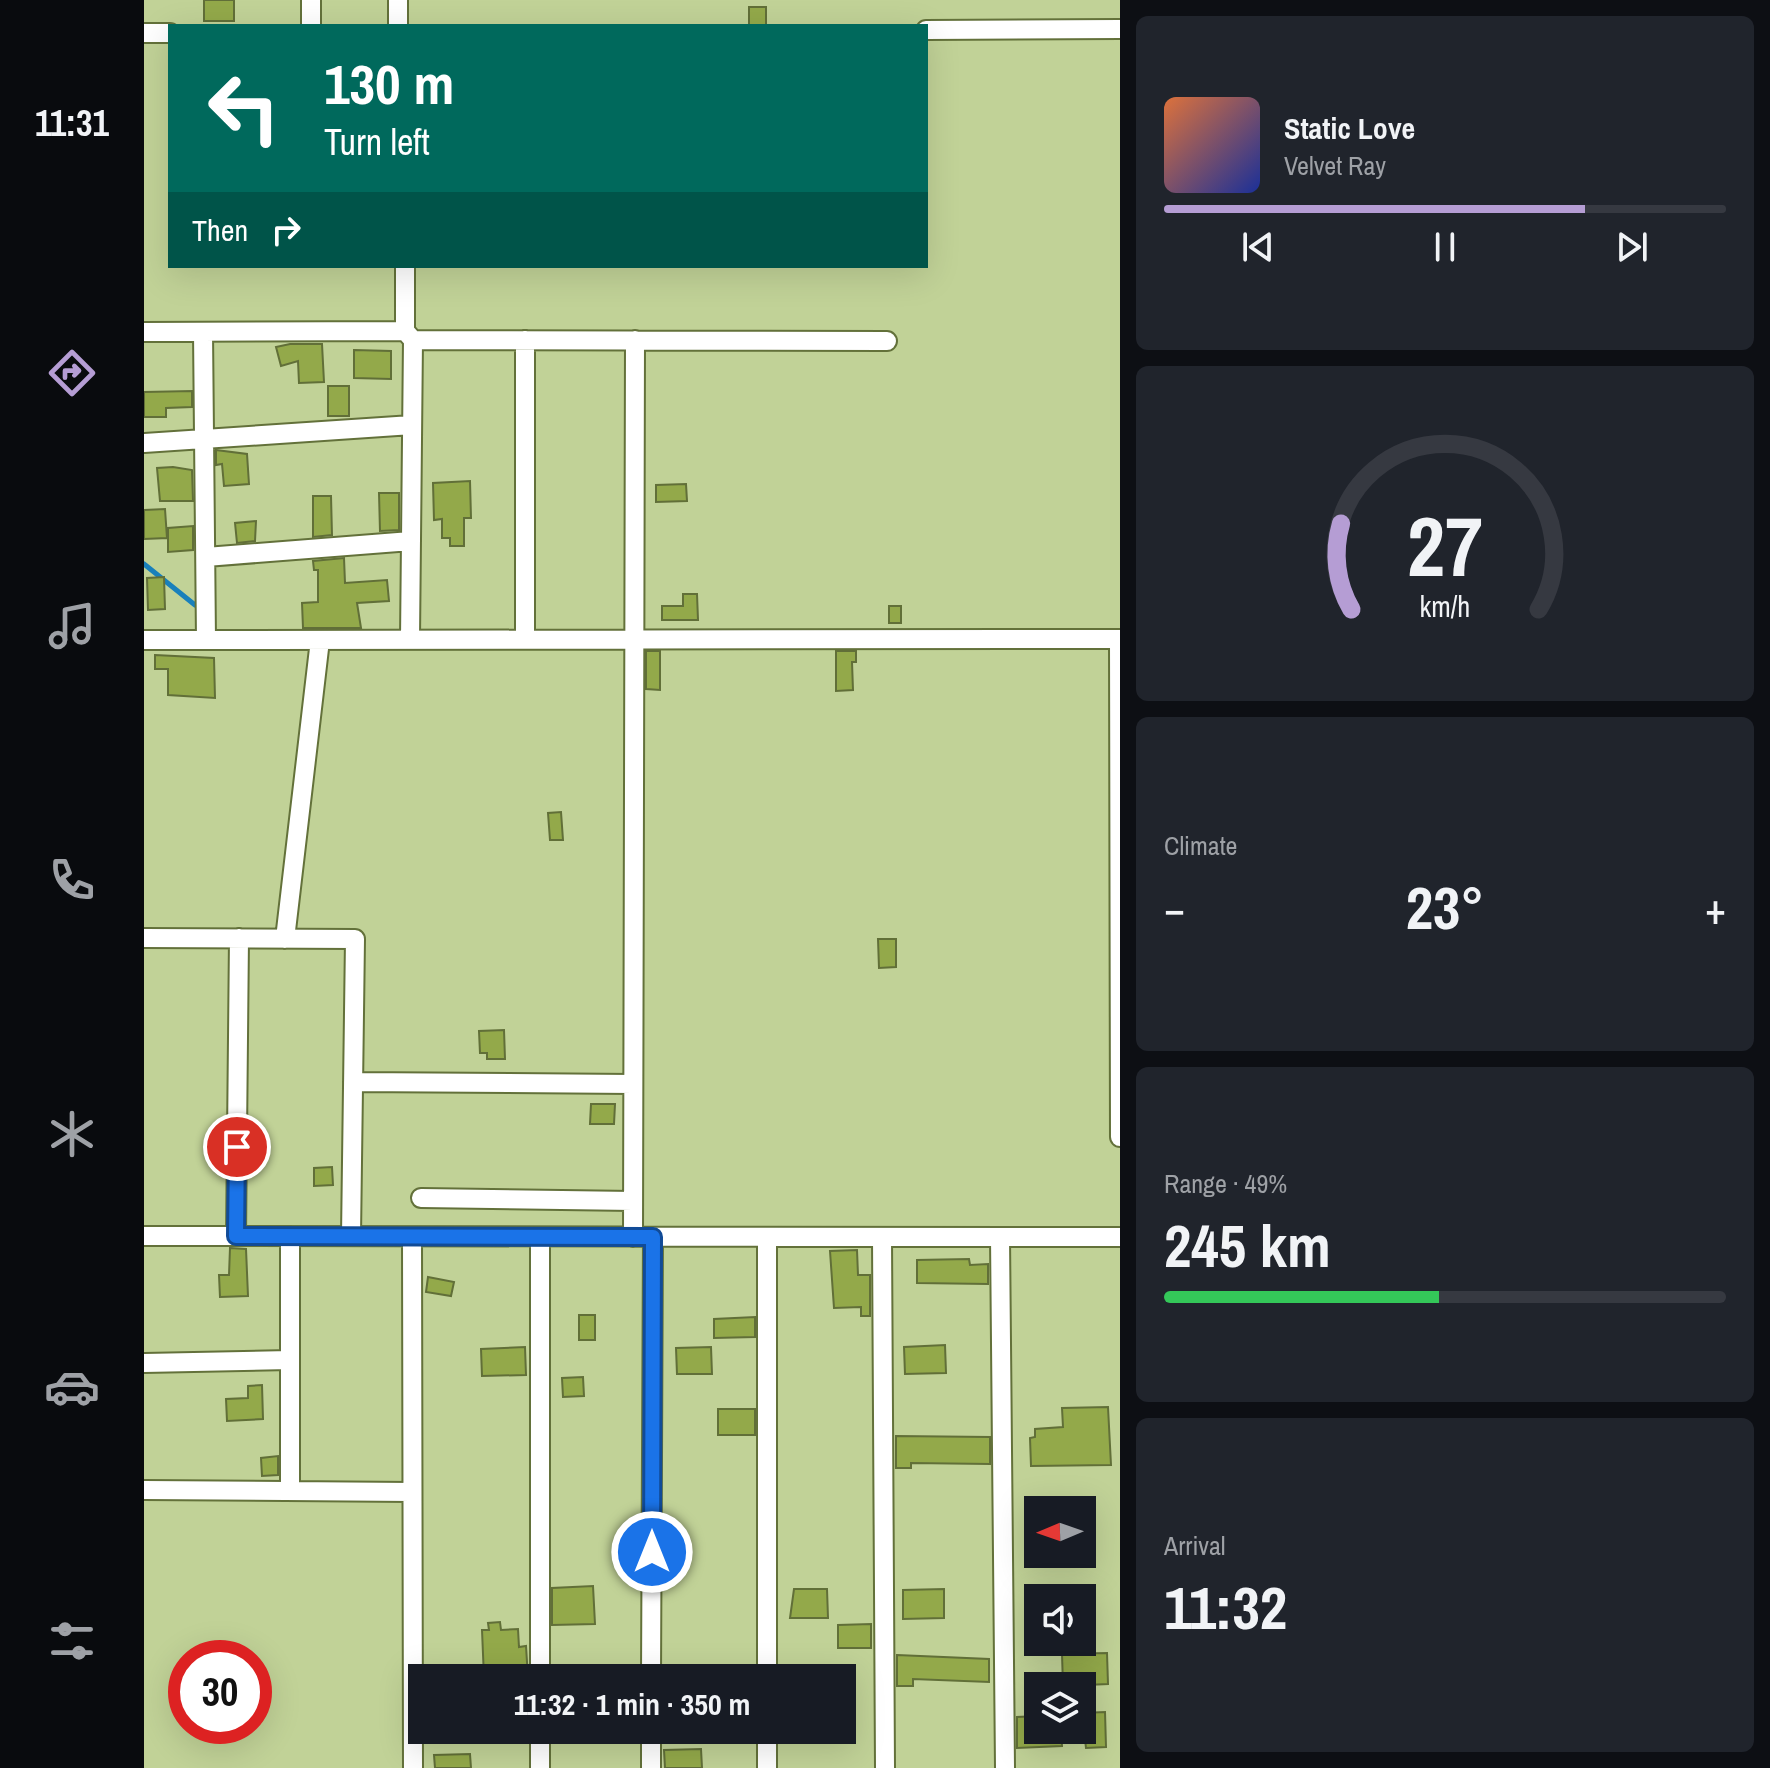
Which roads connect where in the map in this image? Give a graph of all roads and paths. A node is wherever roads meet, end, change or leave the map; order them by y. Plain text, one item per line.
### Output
1 (311, 0) edge
2 (398, 0) edge
3 (311, 24) edge
4 (398, 24) edge
5 (1120, 29) edge
6 (928, 30) edge
7 (144, 33) edge
8 (168, 33) edge
9 (405, 268) edge
10 (144, 332) edge
11 (203, 332) junction
12 (409, 335) junction
13 (525, 340) junction
14 (635, 340) junction
15 (887, 341) dead end
16 (412, 425) junction
17 (205, 439) junction
18 (144, 443) edge
19 (411, 541) junction
20 (206, 557) junction
21 (410, 639) junction
22 (525, 639) junction
23 (634, 639) junction
24 (1120, 639) edge
25 (144, 640) edge
26 (206, 640) junction
27 (320, 640) junction
28 (144, 938) edge
29 (239, 938) junction
30 (285, 939) junction
31 (353, 1082) junction
32 (633, 1084) junction
33 (1120, 1137) edge
34 (421, 1198) dead end
35 (633, 1201) junction
36 (144, 1236) edge
37 (236, 1236) junction
38 (290, 1236) junction
39 (351, 1236) junction
40 (412, 1237) junction
41 (540, 1237) junction
42 (633, 1237) junction
43 (653, 1237) junction
44 (767, 1237) junction
45 (882, 1237) junction
46 (1000, 1237) junction
47 (1120, 1237) edge
48 (290, 1360) junction
49 (144, 1363) edge
50 (144, 1490) edge
51 (290, 1491) junction
52 (412, 1492) junction
53 (540, 1664) edge
54 (651, 1664) edge
55 (767, 1664) edge
56 (540, 1744) edge
57 (651, 1744) edge
58 (767, 1744) edge
59 (413, 1768) edge
60 (540, 1768) edge
61 (651, 1768) edge
62 (767, 1768) edge
63 (885, 1768) edge
64 (1005, 1768) edge

1 - 3 street
2 - 4 street
5 - 6 street
7 - 8 street
9 - 12 street
10 - 11 street
11 - 12 street
11 - 17 street
12 - 13 street
12 - 16 street
13 - 14 street
13 - 22 street
14 - 15 street
14 - 23 street
16 - 17 street
16 - 19 street
17 - 18 street
17 - 20 street
19 - 20 street
19 - 21 street
20 - 26 street
21 - 22 street
21 - 27 street
22 - 23 street
23 - 24 street
23 - 32 street
24 - 33 street
25 - 26 street
26 - 27 street
27 - 30 street
28 - 29 street
29 - 30 street
29 - 37 street
30 - 31 street
31 - 32 street
31 - 39 street
32 - 35 street
34 - 35 street
35 - 42 street
36 - 37 street
37 - 38 street
38 - 39 street
38 - 48 street
39 - 40 street
40 - 41 street
40 - 52 street
41 - 42 street
41 - 53 street
42 - 43 street
43 - 44 street
43 - 54 street
44 - 45 street
44 - 55 street
45 - 46 street
45 - 63 street
46 - 47 street
46 - 64 street
48 - 49 street
48 - 51 street
50 - 51 street
51 - 52 street
52 - 59 street
56 - 60 street
57 - 61 street
58 - 62 street

